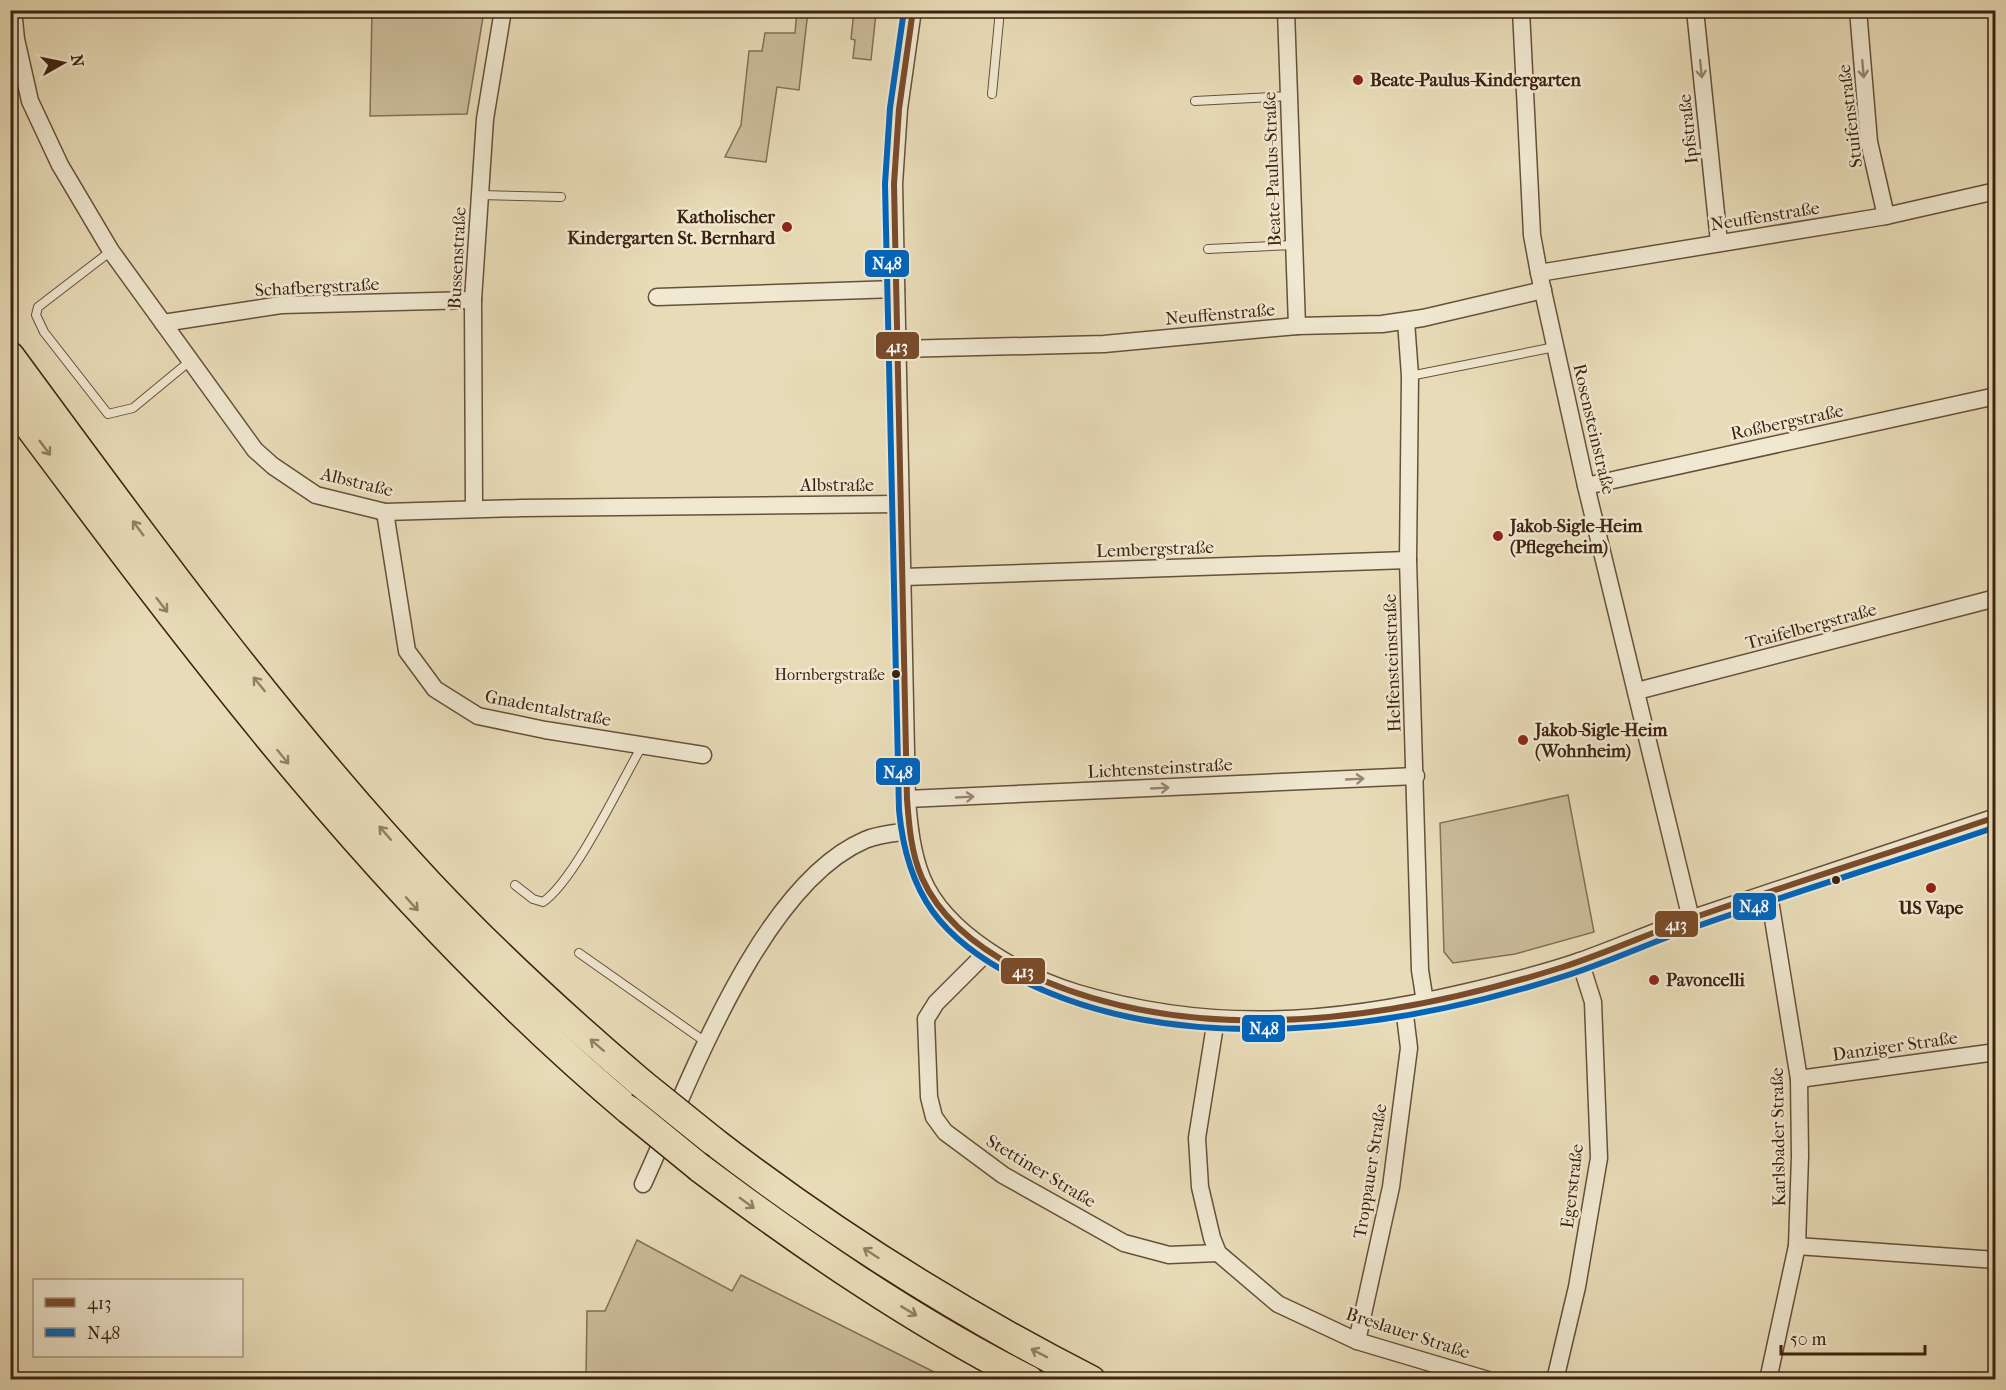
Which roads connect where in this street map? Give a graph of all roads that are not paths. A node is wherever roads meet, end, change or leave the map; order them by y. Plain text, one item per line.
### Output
1 (13, 10) edge
2 (503, 10) edge
3 (914, 10) edge
4 (1000, 10) edge
5 (1286, 10) edge
6 (1521, 10) edge
7 (1695, 10) edge
8 (1858, 10) edge
9 (992, 94) dead end
10 (1289, 96) junction
11 (1195, 101) dead end
12 (1995, 192) edge
13 (480, 195) junction
14 (561, 197) dead end
15 (1886, 216) junction
16 (1719, 242) junction
17 (1294, 245) junction
18 (1208, 249) dead end
19 (111, 251) junction
20 (1539, 273) junction
21 (896, 289) junction
22 (1543, 290) junction
23 (657, 297) dead end
24 (473, 300) junction
25 (1406, 321) junction
26 (163, 323) junction
27 (1297, 326) junction
28 (1555, 347) junction
29 (898, 349) junction
30 (10, 356) edge
31 (190, 361) junction
32 (1410, 376) junction
33 (1995, 396) edge
34 (10, 401) edge
35 (1586, 486) junction
36 (900, 504) junction
37 (474, 509) junction
38 (385, 512) junction
39 (1408, 560) junction
40 (904, 577) junction
41 (1995, 598) edge
42 (1637, 691) junction
43 (642, 746) junction
44 (703, 755) dead end
45 (1416, 776) junction
46 (907, 799) junction
47 (1995, 817) edge
48 (910, 831) junction
49 (515, 885) dead end
50 (1769, 894) junction
51 (1691, 919) junction
52 (988, 951) junction
53 (579, 953) dead end
54 (1580, 961) junction
55 (1425, 1002) junction
56 (1404, 1007) junction
57 (1216, 1019) junction
58 (707, 1044) junction
59 (1995, 1052) edge
60 (1799, 1079) junction
61 (643, 1184) dead end
62 (1797, 1246) junction
63 (1218, 1253) junction
64 (1995, 1260) edge
65 (1357, 1341) junction
66 (1029, 1380) edge
67 (1091, 1380) edge
68 (1488, 1380) edge
69 (1555, 1380) edge
70 (1768, 1380) edge

1 - 19 street, Albstraße
2 - 13 street, Bussenstraße
3 - 21 street
4 - 9 lane
5 - 10 street, Beate-Paulus-Straße
6 - 20 street, Rosensteinstraße
7 -> 16 street, Ipfstraße
8 -> 15 street, Stuifenstraße
10 - 11 lane
10 - 17 street, Beate-Paulus-Straße
12 - 15 street, Neuffenstraße
13 - 14 lane
13 - 24 street, Bussenstraße
15 - 16 street, Neuffenstraße
16 - 20 street, Neuffenstraße
17 - 18 lane
17 - 27 street, Beate-Paulus-Straße
19 - 26 street, Albstraße
19 - 31 lane
20 - 22 street, Rosensteinstraße
21 - 23 street
21 - 29 street
22 - 25 street, Neuffenstraße
22 - 28 street, Rosensteinstraße
24 - 26 street, Schafbergstraße
24 - 37 street, Bussenstraße
25 - 27 street, Neuffenstraße
25 - 32 street, Helfensteinstraße
26 - 31 street, Albstraße
27 - 29 street, Neuffenstraße
28 - 32 lane
28 - 35 street, Rosensteinstraße
29 - 36 street
67 -> 30 highway, bridge
31 - 38 street, Albstraße
32 - 39 street, Helfensteinstraße
33 - 35 street, Roßbergstraße
34 -> 66 highway, bridge
35 - 42 street, Rosensteinstraße
36 - 37 street, Albstraße
36 - 40 street
37 - 38 street, Albstraße
38 - 43 street, Gnadentalstraße
39 - 40 street, Lembergstraße
39 - 45 street, Helfensteinstraße
40 - 46 street
41 - 42 street, Traifelbergstraße
42 - 51 street, Rosensteinstraße
43 - 44 street, Gnadentalstraße
43 - 49 lane
46 -> 45 street, Lichtensteinstraße
45 - 55 street, Helfensteinstraße
46 - 48 street
47 - 50 street
48 - 52 street
48 - 58 street
50 - 51 street
50 - 60 street, Karlsbader Straße
51 - 54 street
52 - 57 street
52 - 63 street, Stettiner Straße
53 - 58 lane
54 - 55 street
54 - 69 street, Egerstraße
55 - 56 street
56 - 57 street
56 - 65 street, Troppauer Straße
57 - 63 street
58 - 61 street
59 - 60 street, Danziger Straße
60 - 62 street, Karlsbader Straße
62 - 64 street
62 - 70 street, Karlsbader Straße
63 - 65 street, Breslauer Straße
65 - 68 street, Breslauer Straße

